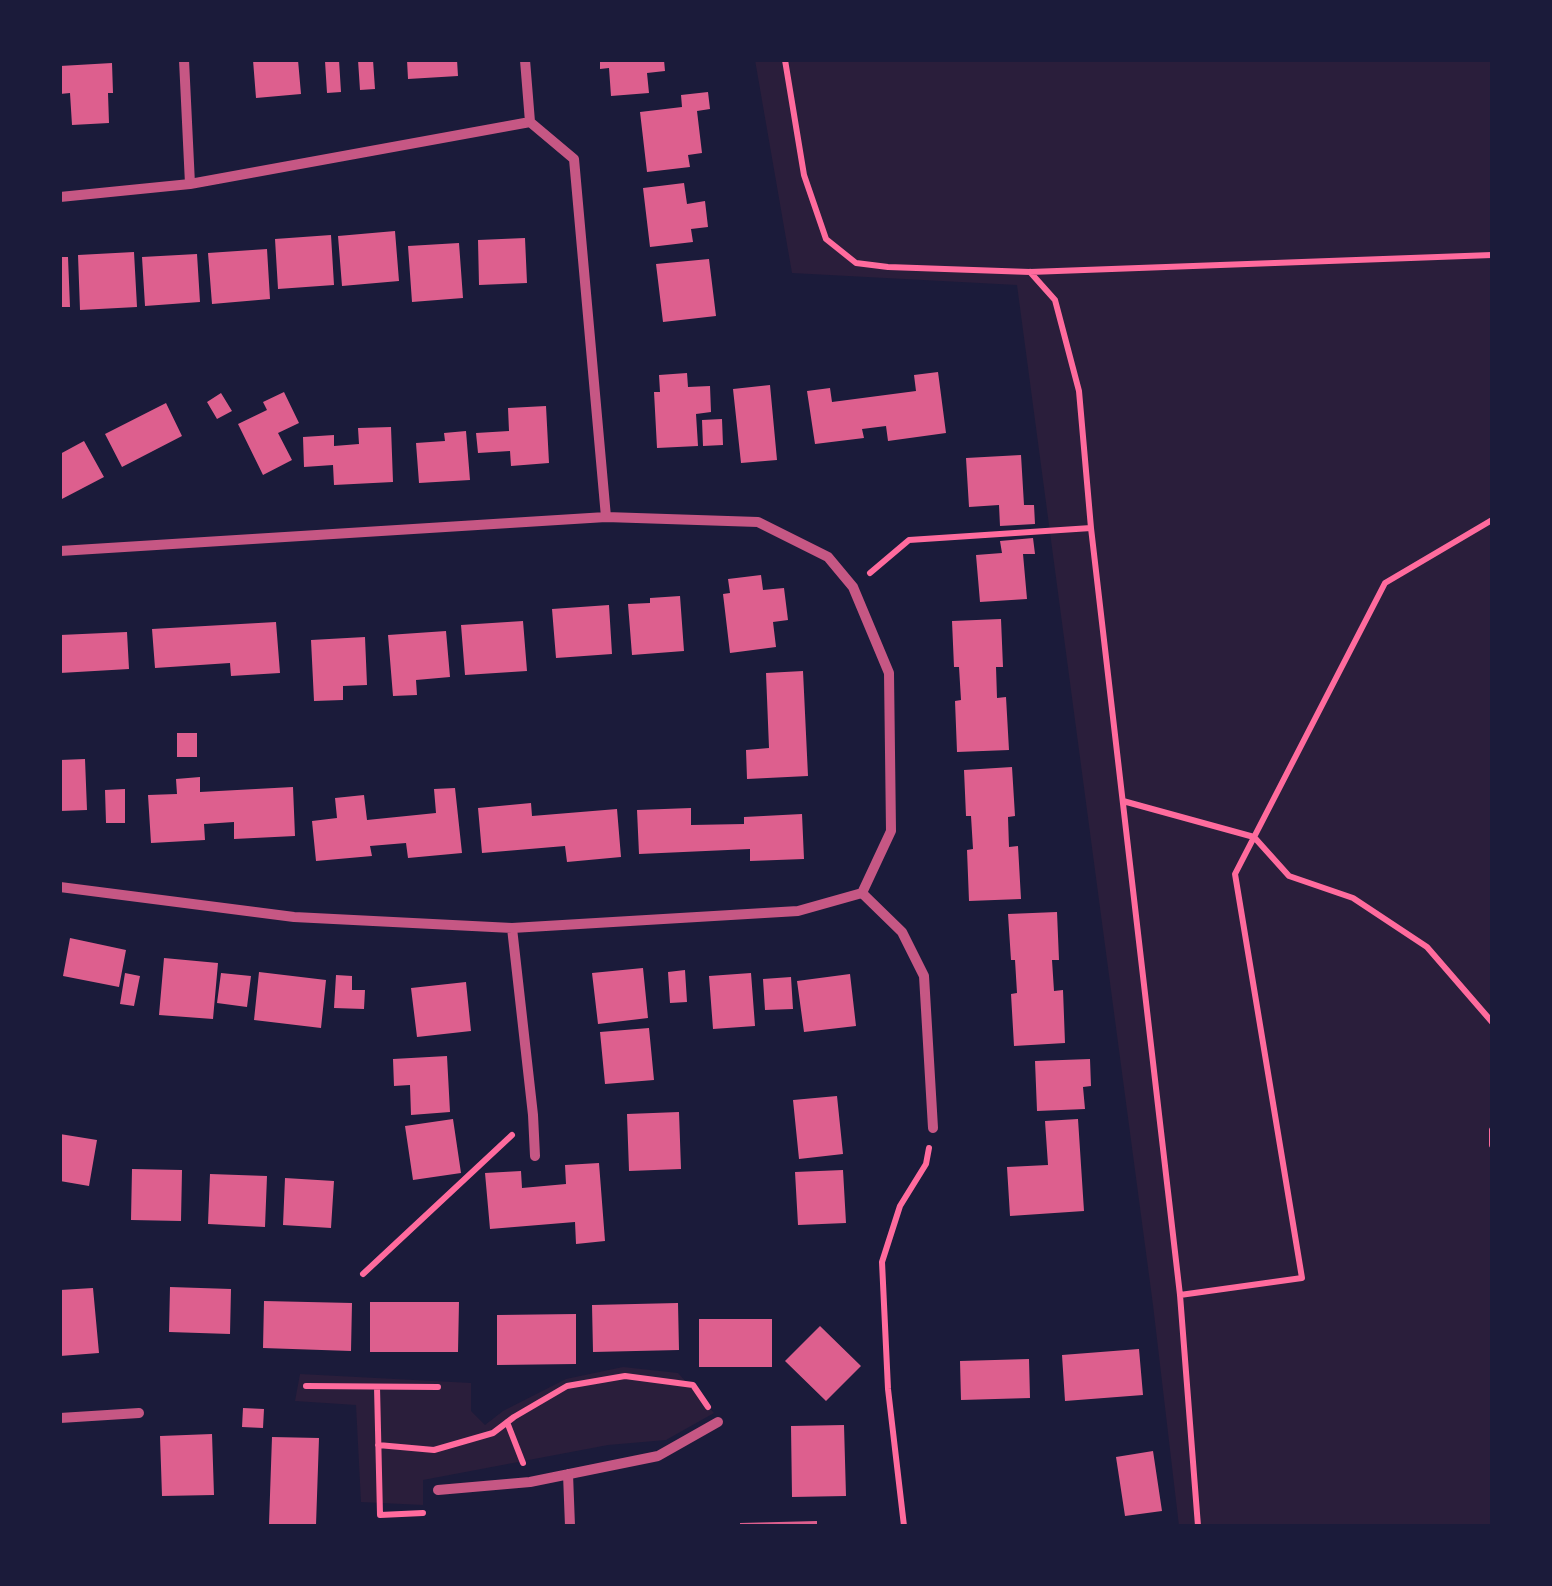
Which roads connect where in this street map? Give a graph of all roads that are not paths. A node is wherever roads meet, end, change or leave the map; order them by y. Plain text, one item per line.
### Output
1 (184, 60) edge
2 (525, 60) edge
3 (530, 122) junction
4 (190, 184) junction
5 (60, 196) edge
6 (606, 517) junction
7 (60, 551) edge
8 (60, 888) edge
9 (862, 894) junction
10 (512, 928) junction
11 (934, 1128) road end
12 (536, 1156) dead end
13 (139, 1413) dead end
14 (60, 1418) edge
15 (718, 1422) road end
16 (568, 1474) junction
17 (438, 1490) dead end
18 (570, 1526) edge

1 - 4 street
2 - 3 street
3 - 4 street
3 - 6 street
4 - 5 street
6 - 7 street
6 - 9 street
8 - 10 street
9 - 10 street
9 - 11 street
10 - 12 street
13 - 14 street
15 - 16 street
16 - 17 street
16 - 18 street

